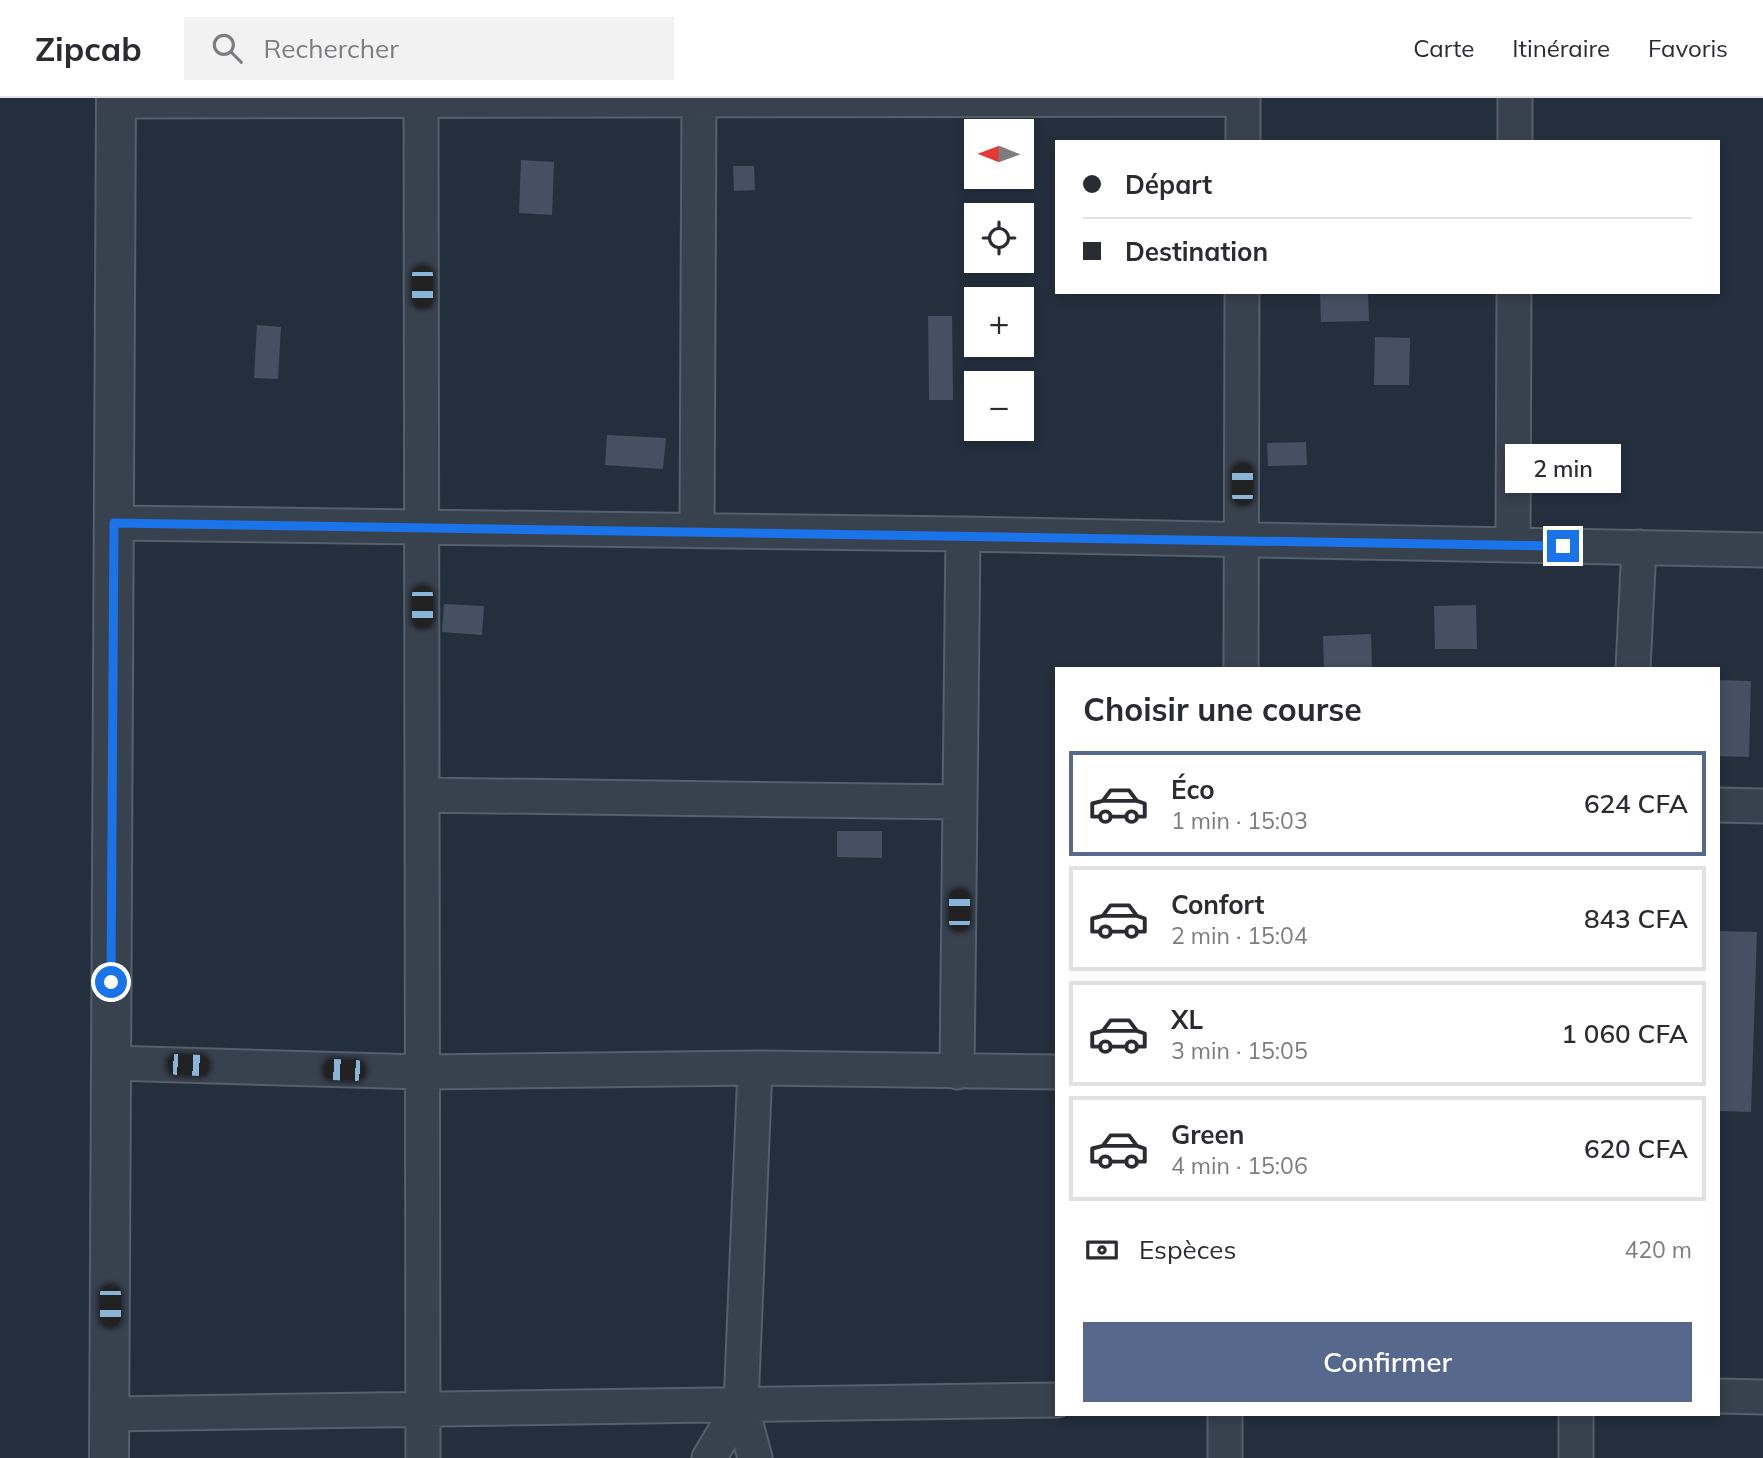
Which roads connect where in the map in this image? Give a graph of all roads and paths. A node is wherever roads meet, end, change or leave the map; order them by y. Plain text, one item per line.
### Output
1 (1243, 98) edge
2 (1515, 98) edge
3 (116, 99) edge
4 (421, 99) edge
5 (699, 99) edge
6 (970, 99) edge
7 (1243, 140) edge
8 (1515, 140) edge
9 (1242, 294) edge
10 (1514, 294) edge
11 (114, 523) junction
12 (422, 527) junction
13 (697, 531) junction
14 (963, 534) junction
15 (1241, 539) junction
16 (1513, 545) junction
17 (1639, 547) junction
18 (1763, 550) edge
19 (1241, 667) edge
20 (1633, 667) edge
21 (422, 794) junction
22 (960, 802) junction
23 (1720, 805) edge
24 (1763, 806) edge
25 (110, 1063) junction
26 (755, 1068) junction
27 (422, 1072) junction
28 (957, 1072) junction
29 (1055, 1072) edge
30 (1720, 1396) edge
31 (1763, 1397) edge
32 (1055, 1400) edge
33 (741, 1405) junction
34 (423, 1409) junction
35 (110, 1414) junction
36 (1225, 1416) edge
37 (1576, 1416) edge
38 (109, 1458) edge
39 (423, 1458) edge
40 (709, 1458) edge
41 (755, 1458) edge
42 (1225, 1458) edge
43 (1576, 1458) edge

1 - 6 street
1 - 7 street
2 - 8 street
3 - 4 street
3 - 11 street
4 - 5 street
4 - 12 street
5 - 6 street
5 - 13 street
9 - 15 street
10 - 16 street
11 - 12 street
11 - 25 street
12 - 13 street
12 - 21 street
13 - 14 street
14 - 15 street
14 - 22 street
15 - 16 street
15 - 19 street
16 - 17 street
17 - 18 street
17 - 20 street
21 - 22 street
21 - 27 street
22 - 28 street
23 - 24 street
25 - 27 street
25 - 35 street
26 - 27 street
26 - 28 street
26 - 33 street
27 - 34 street
28 - 29 street
30 - 31 street
32 - 33 street
33 - 34 street
33 - 40 street
33 - 41 street
34 - 35 street
34 - 39 street
35 - 38 street
36 - 42 street
37 - 43 street

